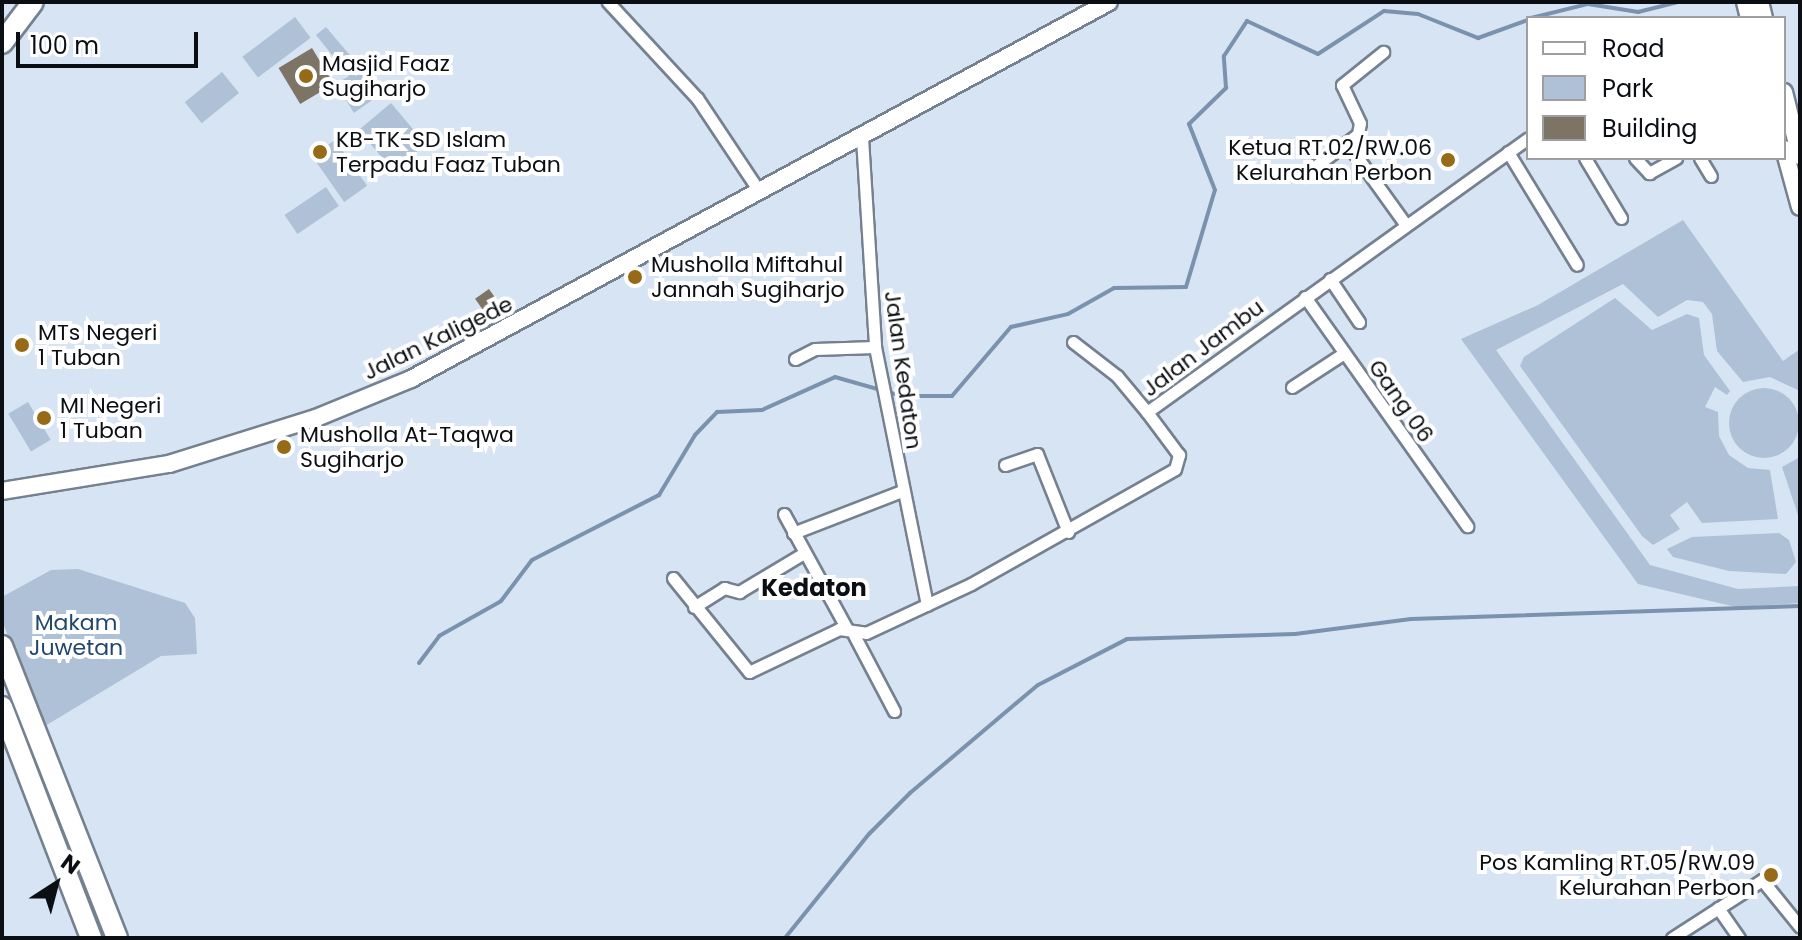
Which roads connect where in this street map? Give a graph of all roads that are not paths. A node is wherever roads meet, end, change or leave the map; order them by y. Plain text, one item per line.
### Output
1 (33, 2) edge
2 (608, 2) edge
3 (1109, 2) edge
4 (2, 43) edge
5 (1383, 52) dead end
6 (1788, 100) edge
7 (862, 138) junction
8 (1526, 139) edge
9 (1347, 143) junction
10 (1508, 152) junction
11 (1786, 156) edge
12 (1800, 156) edge
13 (1586, 160) edge
14 (1637, 160) edge
15 (1672, 160) edge
16 (1701, 160) edge
17 (1305, 174) dead end
18 (1711, 176) dead end
19 (759, 191) junction
20 (1800, 207) edge
21 (1621, 218) dead end
22 (1406, 225) junction
23 (1577, 265) dead end
24 (1330, 279) junction
25 (1305, 297) junction
26 (1359, 322) dead end
27 (1073, 342) dead end
28 (875, 347) junction
29 (1344, 353) junction
30 (795, 359) dead end
31 (1292, 387) dead end
32 (1147, 412) junction
33 (1005, 465) dead end
34 (2, 491) edge
35 (902, 491) junction
36 (784, 514) dead end
37 (1467, 526) dead end
38 (1068, 532) junction
39 (793, 533) junction
40 (804, 553) junction
41 (673, 578) dead end
42 (927, 605) junction
43 (694, 607) junction
44 (851, 632) junction
45 (2, 646) edge
46 (2, 674) edge
47 (2, 707) edge
48 (894, 711) dead end
49 (29, 775) junction
50 (1718, 908) junction
51 (1800, 927) edge
52 (91, 938) edge
53 (117, 938) edge
54 (1672, 938) edge
55 (1739, 938) edge

1 - 4 highway
2 - 19 street
3 - 7 street, Jalan Kaligede
5 - 9 street
6 - 12 street
7 - 19 street, Jalan Kaligede
7 - 28 street, Jalan Kedaton
8 - 10 street, Jalan Jambu
9 - 17 street
9 - 22 street
10 - 22 street, Jalan Jambu
10 - 23 street
11 - 20 street
13 - 21 street
14 - 15 street
16 - 18 street
19 - 34 street, Jalan Kaligede
22 - 24 street, Jalan Jambu
24 - 25 street, Jalan Jambu
24 - 26 street
25 - 29 street, Gang 06
25 - 32 street, Jalan Jambu
27 - 32 street
28 - 30 street
28 - 35 street, Jalan Kedaton
29 - 31 street
29 - 37 street, Gang 06
32 - 38 street, Jalan Jambu
33 - 38 street
35 - 39 street
35 - 42 street, Jalan Kedaton
36 - 39 street
38 - 42 street, Jalan Jambu
39 - 40 street
40 - 43 street
40 - 44 street
41 - 43 street
42 - 44 street, Jalan Jambu
43 - 44 street, Jalan Jambu
44 - 48 street
45 - 53 highway
46 - 49 highway
47 - 49 highway
49 - 52 highway
50 - 51 street
50 - 54 street
50 - 55 street

